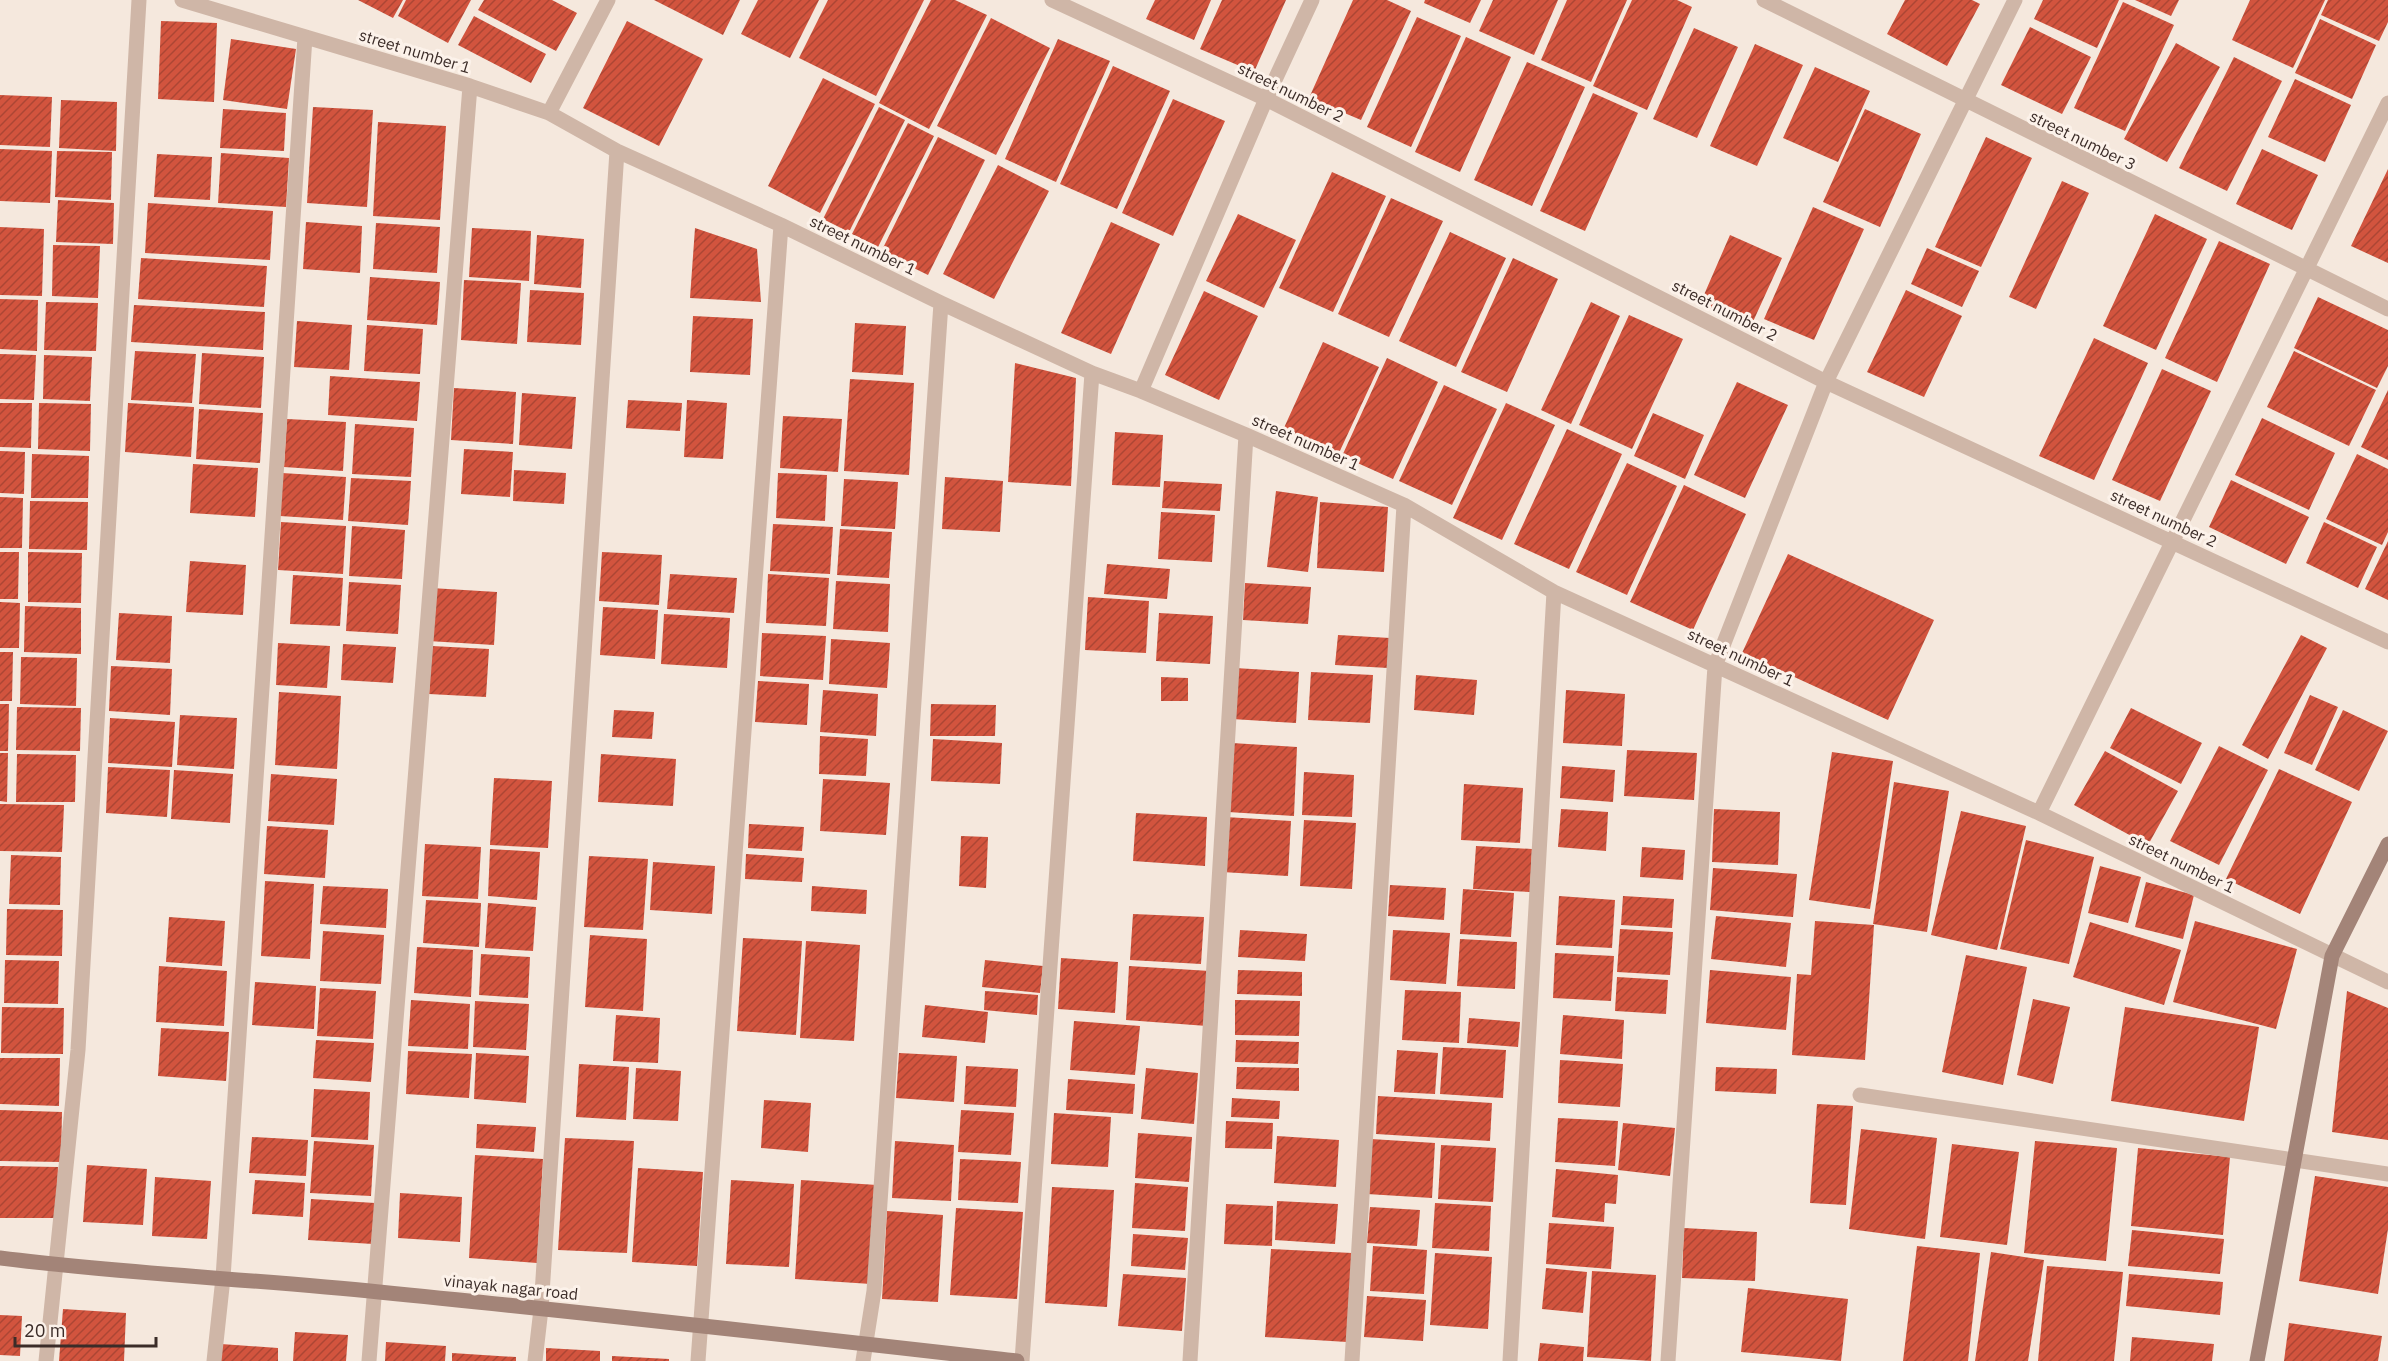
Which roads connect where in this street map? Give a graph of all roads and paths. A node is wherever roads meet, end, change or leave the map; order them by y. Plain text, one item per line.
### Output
1 (139, 0) edge
2 (187, 0) edge
3 (608, 0) edge
4 (1052, 0) edge
5 (1312, 0) edge
6 (1764, 0) edge
7 (2014, 0) edge
8 (305, 37) junction
9 (470, 86) junction
10 (1266, 99) junction
11 (1966, 102) junction
12 (2388, 103) edge
13 (549, 113) junction
14 (616, 152) junction
15 (781, 225) junction
16 (2307, 270) junction
17 (941, 303) junction
18 (2388, 309) edge
19 (1092, 373) junction
20 (1826, 382) junction
21 (1141, 391) junction
22 (1246, 435) junction
23 (1404, 505) junction
24 (2173, 542) junction
25 (1554, 592) junction
26 (2388, 642) edge
27 (1715, 666) junction
28 (2039, 813) junction
29 (2388, 844) edge
30 (2332, 956) junction
31 (2388, 982) edge
32 (1860, 1095) dead end
33 (2294, 1159) junction
34 (2388, 1174) edge
35 (0, 1258) edge
36 (56, 1265) junction
37 (223, 1278) junction
38 (376, 1292) junction
39 (541, 1309) junction
40 (702, 1325) junction
41 (865, 1344) junction
42 (46, 1361) edge
43 (214, 1361) edge
44 (369, 1361) edge
45 (536, 1361) edge
46 (698, 1361) edge
47 (863, 1361) edge
48 (1017, 1361) edge
49 (1022, 1361) edge
50 (1190, 1361) edge
51 (1352, 1361) edge
52 (1510, 1361) edge
53 (1668, 1361) edge
54 (2257, 1361) edge

1 - 36 street
2 - 8 street, street number 1
3 - 13 street
4 - 10 street, street number 2
5 - 10 street
6 - 11 street, street number 3
7 - 11 street
8 - 9 street, street number 1
8 - 37 street
9 - 13 street, street number 1
9 - 38 street
10 - 20 street, street number 2
10 - 21 street
11 - 16 street, street number 3
11 - 20 street
12 - 16 street
13 - 14 street, street number 1
14 - 15 street, street number 1
14 - 39 street
15 - 17 street, street number 1
15 - 40 street
16 - 18 street, street number 3
16 - 24 street
17 - 19 street, street number 1
17 - 41 street
19 - 21 street, street number 1
19 - 49 street
20 - 24 street, street number 2
20 - 27 street
21 - 22 street, street number 1
22 - 23 street, street number 1
22 - 50 street
23 - 25 street, street number 1
23 - 51 street
24 - 26 street, street number 2
24 - 28 street
25 - 27 street, street number 1
25 - 52 street
27 - 28 street, street number 1
27 - 53 street
28 - 30 street, street number 1
29 - 30 street
30 - 31 street, street number 1
30 - 33 street
32 - 33 street
33 - 34 street
33 - 54 street
35 - 36 street, vinayak nagar road
36 - 37 street, vinayak nagar road
36 - 42 street
37 - 38 street, vinayak nagar road
37 - 43 street
38 - 39 street, vinayak nagar road
38 - 44 street
39 - 40 street, vinayak nagar road
39 - 45 street
40 - 41 street, vinayak nagar road
40 - 46 street
41 - 47 street
41 - 48 street, vinayak nagar road

